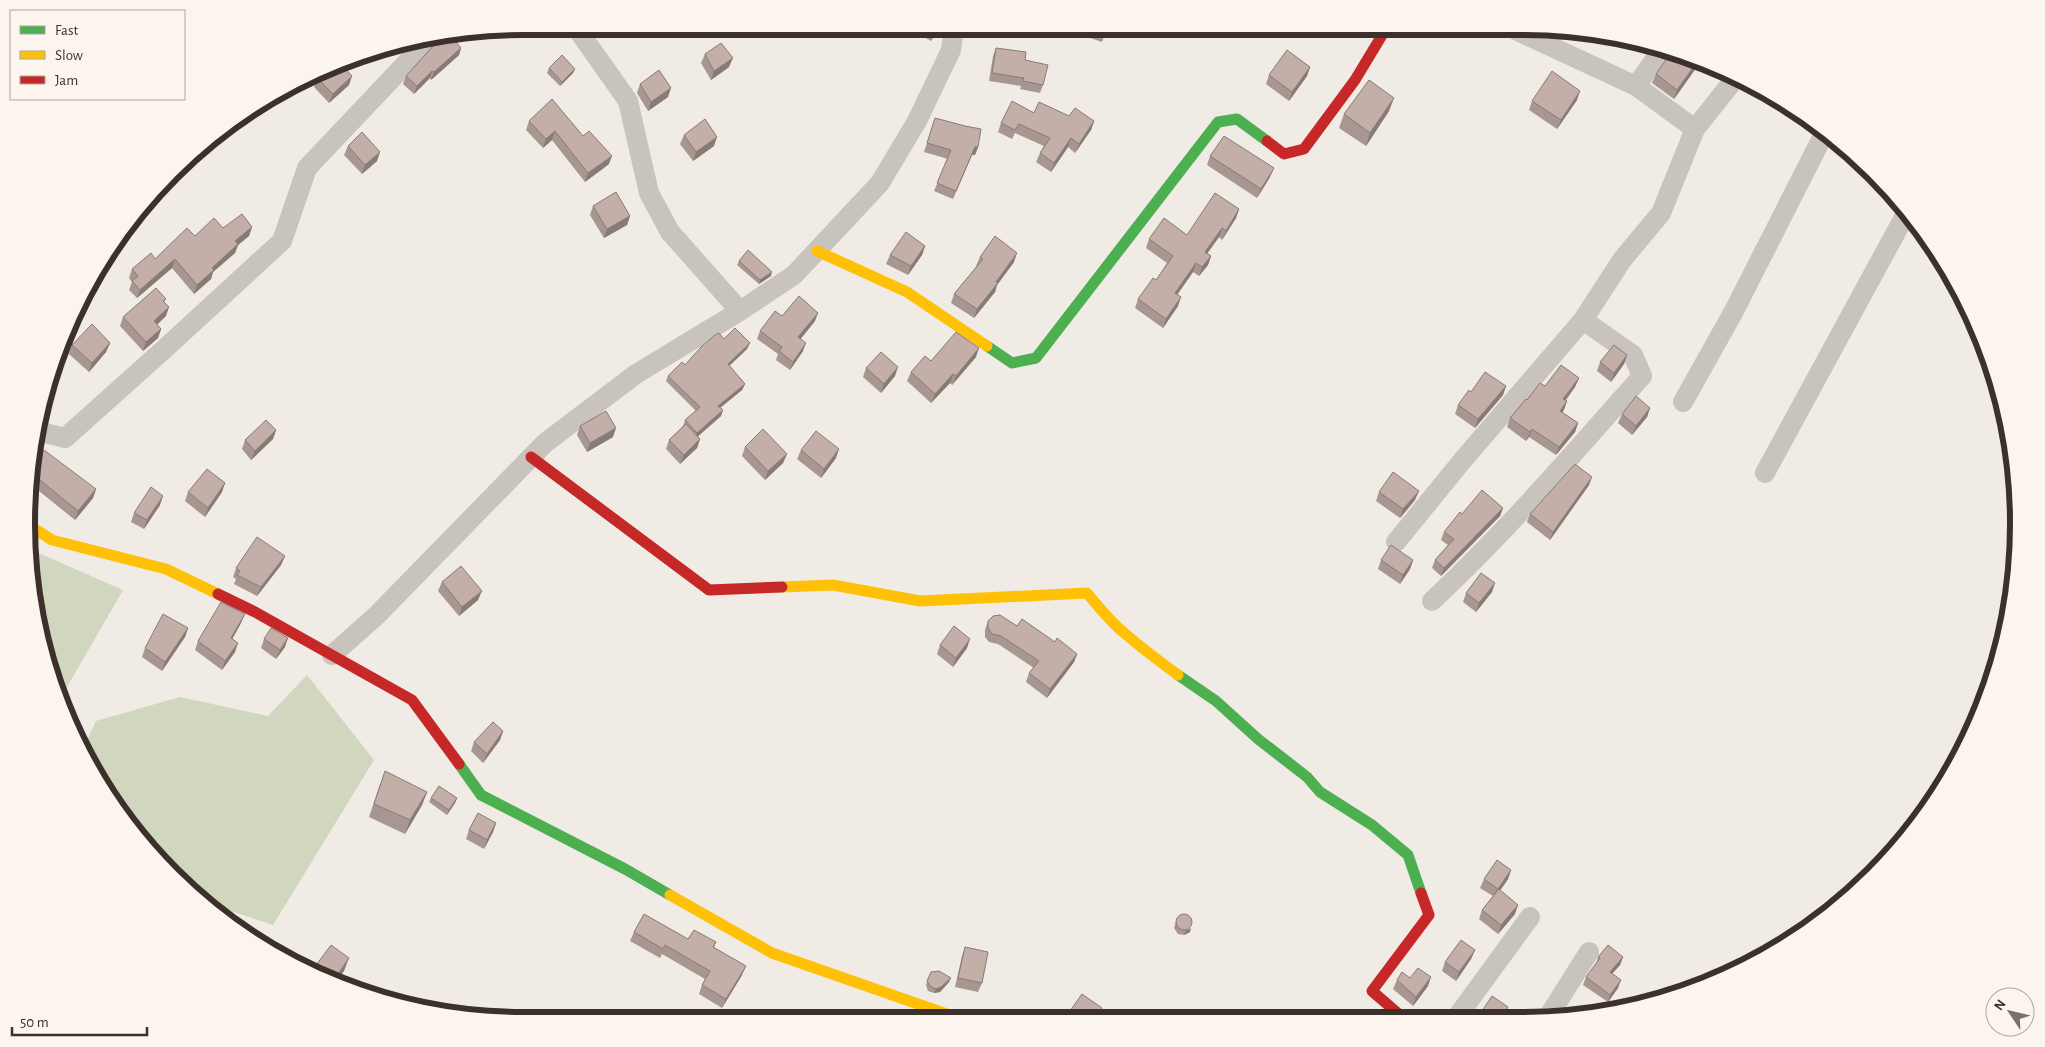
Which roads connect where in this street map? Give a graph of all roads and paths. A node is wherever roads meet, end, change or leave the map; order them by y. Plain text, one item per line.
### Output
1 (581, 35) edge
2 (953, 35) edge
3 (1382, 35) edge
4 (1539, 36) edge
5 (423, 45) edge
6 (1658, 55) edge
7 (1733, 83) edge
8 (1636, 86) junction
9 (1695, 129) junction
10 (1822, 138) edge
11 (1903, 219) edge
12 (817, 251) junction
13 (740, 311) junction
14 (1583, 320) junction
15 (1683, 402) dead end
16 (43, 432) edge
17 (531, 457) junction
18 (1765, 473) dead end
19 (35, 529) edge
20 (1396, 542) dead end
21 (1432, 601) dead end
22 (332, 654) junction
23 (1530, 917) dead end
24 (1589, 952) dead end
25 (1552, 1011) edge
26 (941, 1012) edge
27 (1396, 1012) edge
28 (1462, 1012) edge

1 - 13 street
2 - 12 street
3 - 12 street
4 - 8 street
5 - 16 street
6 - 8 street
7 - 9 street
8 - 9 street
9 - 14 street
10 - 15 street
11 - 18 street
12 - 13 street
13 - 17 street
14 - 20 street
14 - 21 street
17 - 22 street
17 - 27 street
19 - 22 street
22 - 26 street
23 - 28 street
24 - 25 street

